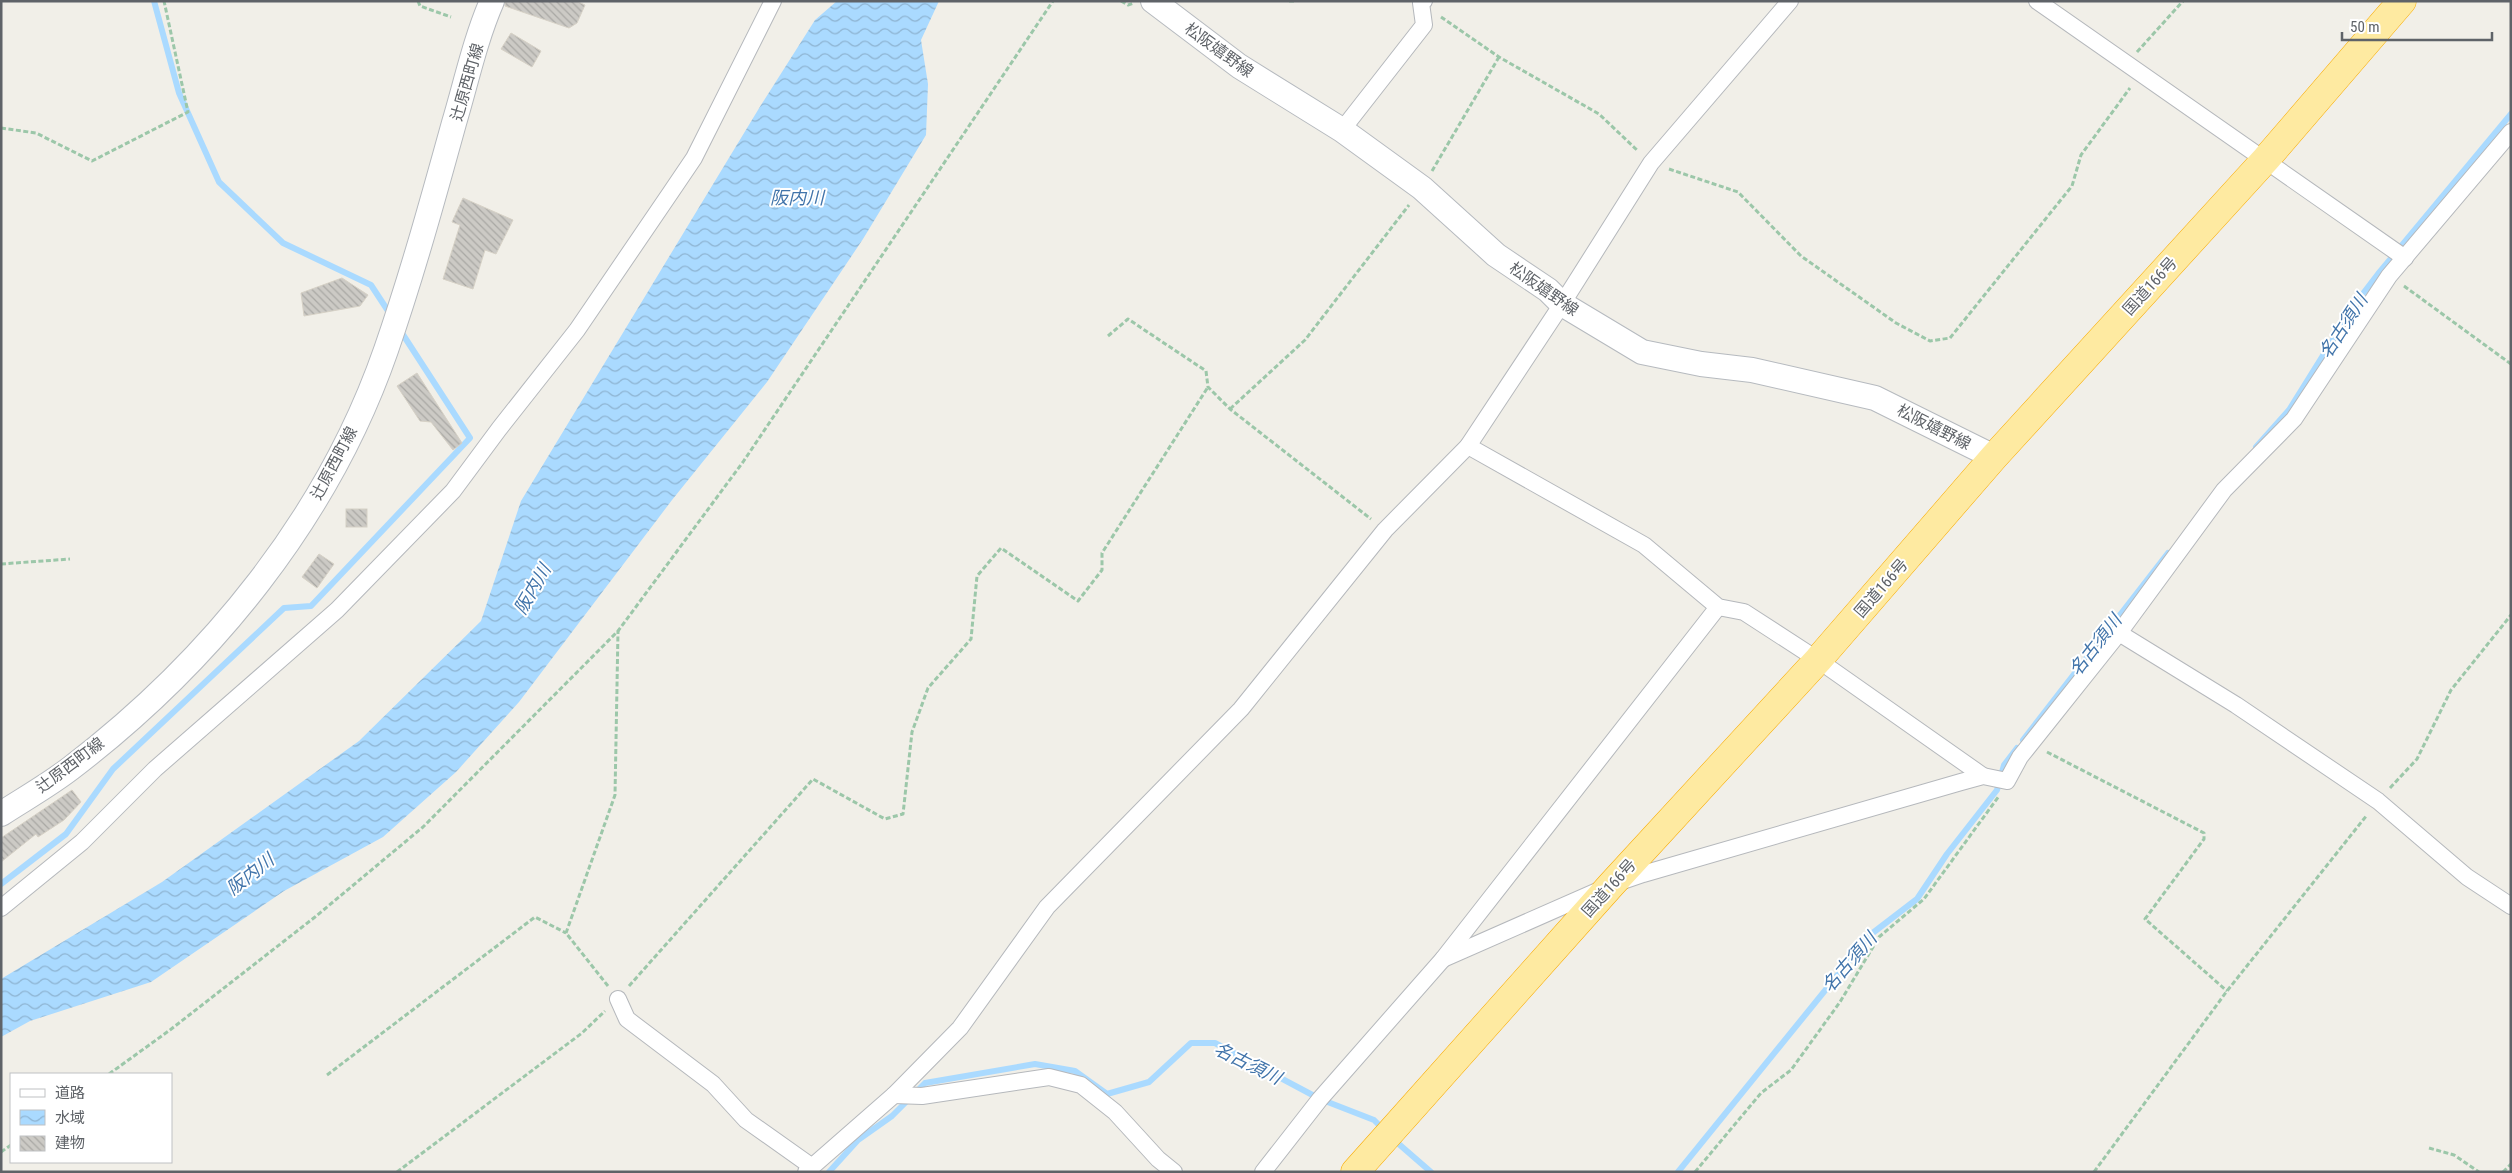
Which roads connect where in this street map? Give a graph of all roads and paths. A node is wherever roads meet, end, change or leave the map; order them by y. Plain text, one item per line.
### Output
1 (164, 1) edge
2 (418, 1) edge
3 (492, 1) edge
4 (773, 1) edge
5 (1053, 1) edge
6 (1121, 1) edge
7 (1136, 1) edge
8 (1152, 1) edge
9 (1289, 1) edge
10 (1295, 1) edge
11 (1790, 1) edge
12 (2037, 1) edge
13 (2183, 1) edge
14 (2402, 1) edge
15 (1423, 2) edge
16 (451, 17) dead end
17 (1499, 57) junction
18 (2127, 63) junction
19 (2141, 72) junction
20 (1, 128) edge
21 (1342, 130) junction
22 (2511, 132) edge
23 (2266, 158) junction
24 (1651, 162) junction
25 (1422, 188) junction
26 (2399, 253) junction
27 (2389, 276) junction
28 (1562, 304) junction
29 (1108, 336) dead end
30 (2511, 364) edge
31 (1208, 387) junction
32 (1230, 410) junction
33 (1468, 446) junction
34 (1994, 457) junction
35 (1385, 530) junction
36 (70, 559) dead end
37 (1, 564) edge
38 (1718, 607) junction
39 (2511, 615) edge
40 (618, 631) junction
41 (2119, 633) junction
42 (1818, 660) junction
43 (2031, 744) junction
44 (1984, 776) junction
45 (2006, 781) junction
46 (2378, 800) junction
47 (1, 814) edge
48 (1611, 885) junction
49 (2511, 906) edge
50 (1, 908) edge
51 (566, 933) junction
52 (1443, 958) junction
53 (2227, 991) junction
54 (618, 999) junction
55 (110, 1073) edge
56 (327, 1075) dead end
57 (895, 1095) junction
58 (2429, 1148) dead end
59 (1364, 1164) edge
60 (2511, 1164) edge
61 (809, 1169) edge
62 (397, 1172) edge
63 (1174, 1172) edge
64 (1263, 1172) edge
65 (1694, 1172) edge
66 (2094, 1172) edge
67 (2479, 1172) edge
68 (2503, 1172) edge

1 - 20 path
2 - 16 path
3 - 47 main road, 辻原西町線
4 - 50 street
5 - 40 path
6 - 7 path
8 - 21 main road, 松阪嬉野線
9 - 10 path
11 - 24 street
12 - 18 street
13 - 18 path
14 - 23 highway, 国道166号
15 - 17 path
15 - 21 street
17 - 24 path
17 - 25 path
18 - 19 street
19 - 23 street
19 - 24 path
21 - 25 main road, 松阪嬉野線
22 - 26 street
23 - 26 street
23 - 34 highway, 国道166号
24 - 28 street
25 - 28 main road, 松阪嬉野線
25 - 32 path
26 - 27 street
27 - 30 path
27 - 41 street
28 - 33 street
28 - 34 main road, 松阪嬉野線
29 - 31 path
31 - 32 path
31 - 54 path
32 - 35 path
33 - 35 street
33 - 38 street
34 - 42 highway, 国道166号
35 - 57 street
36 - 37 path
38 - 42 street
38 - 52 street
39 - 46 path
40 - 51 path
40 - 55 path
41 - 43 street
41 - 46 street
42 - 44 street
42 - 48 highway, 国道166号
43 - 45 street
43 - 53 path
44 - 45 street
44 - 48 street
45 - 65 path
46 - 49 street
46 - 53 path
48 - 52 street
48 - 59 highway, 国道166号
51 - 54 path
51 - 56 path
52 - 64 street
53 - 66 path
54 - 61 street
54 - 62 path
57 - 61 street
57 - 63 street
58 - 67 path
60 - 68 path

